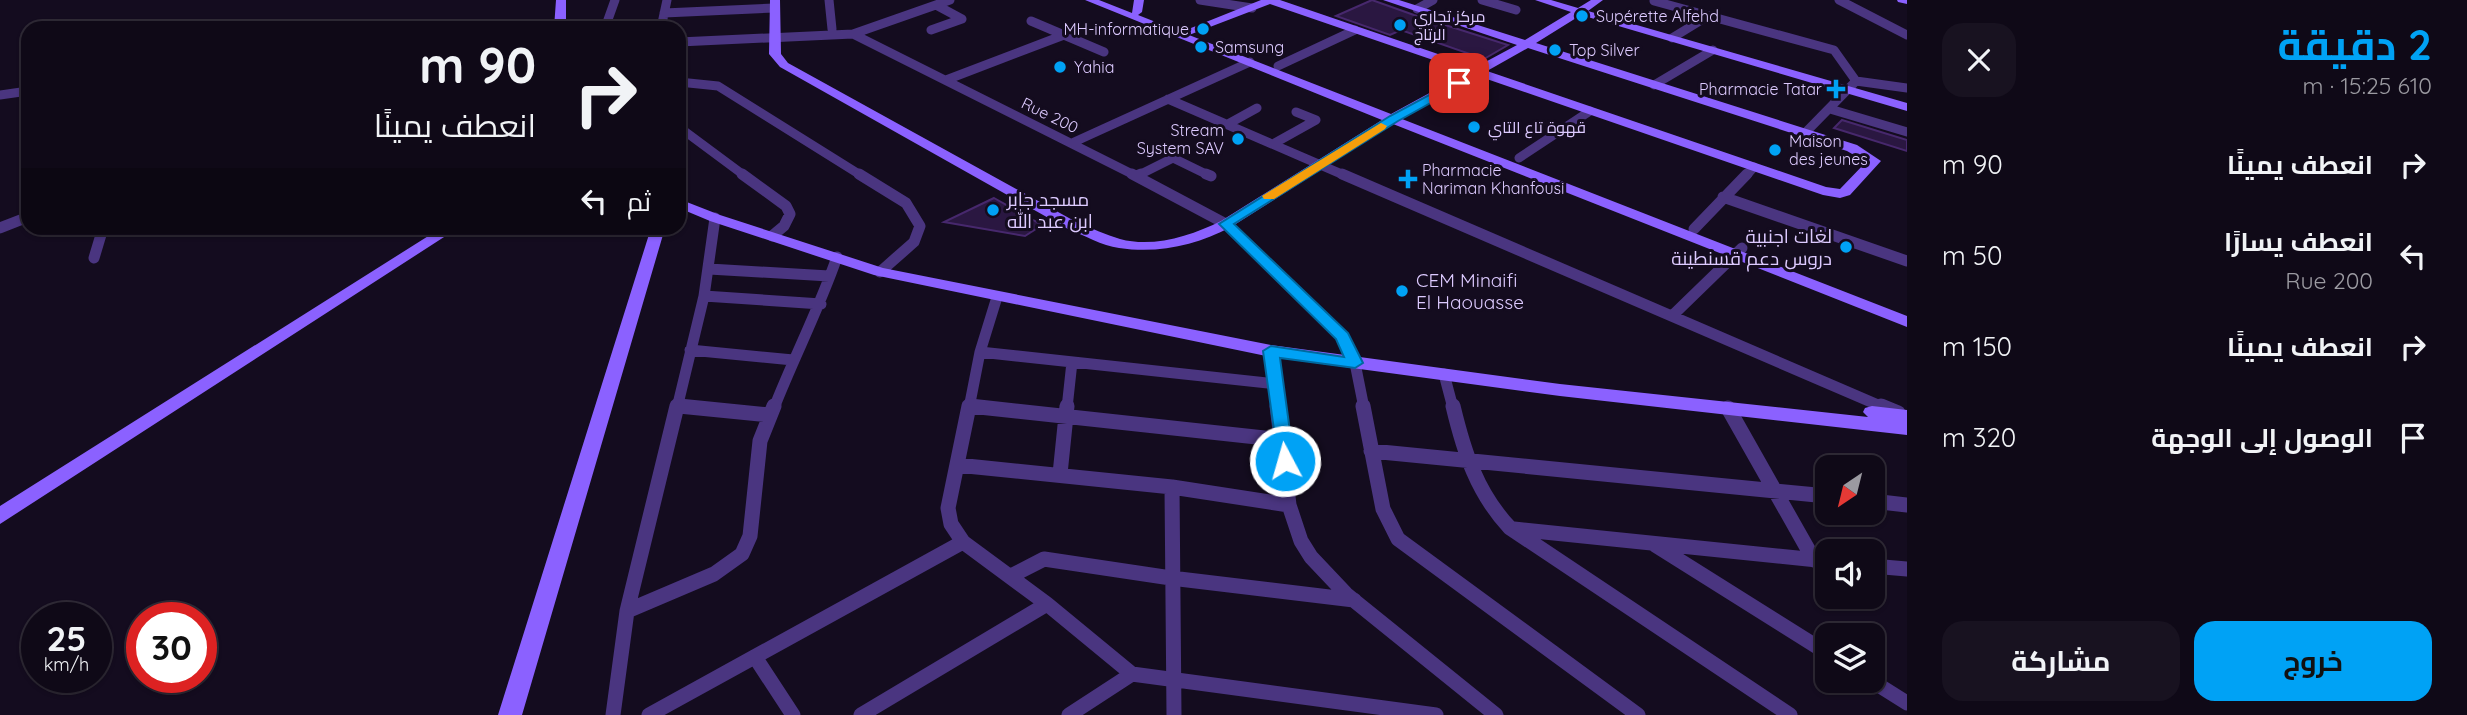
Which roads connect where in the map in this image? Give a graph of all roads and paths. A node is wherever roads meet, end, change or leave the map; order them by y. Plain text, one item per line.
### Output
1 (561, 0) edge
2 (569, 0) edge
3 (615, 0) edge
4 (667, 0) edge
5 (829, 0) edge
6 (948, 0) edge
7 (1090, 0) edge
8 (1107, 0) edge
9 (1200, 0) edge
10 (1270, 0) edge
11 (1388, 0) edge
12 (1433, 0) edge
13 (1482, 0) edge
14 (1541, 0) edge
15 (1598, 0) edge
16 (1839, 0) edge
17 (1902, 0) edge
18 (1654, 1) edge
19 (1907, 1) edge
20 (774, 4) edge
21 (936, 5) junction
22 (1138, 6) edge
23 (1252, 8) junction
24 (1417, 9) junction
25 (1516, 10) dead end
26 (1580, 12) junction
27 (664, 13) junction
28 (1708, 16) junction
29 (560, 21) edge
30 (562, 21) edge
31 (608, 21) edge
32 (662, 21) edge
33 (1031, 21) dead end
34 (832, 29) dead end
35 (931, 30) dead end
36 (1355, 30) junction
37 (1190, 32) junction
38 (853, 34) junction
39 (1907, 35) edge
40 (1067, 36) junction
41 (774, 38) junction
42 (1672, 38) junction
43 (686, 43) edge
44 (1527, 44) junction
45 (1713, 50) junction
46 (1104, 52) dead end
47 (1250, 62) junction
48 (1278, 66) junction
49 (1478, 72) junction
50 (686, 82) edge
51 (950, 82) junction
52 (1654, 85) junction
53 (1852, 85) junction
54 (1907, 88) edge
55 (21, 92) edge
56 (0, 94) edge
57 (1168, 99) junction
58 (1907, 107) edge
59 (1257, 108) dead end
60 (1830, 109) junction
61 (1590, 111) junction
62 (1296, 112) dead end
63 (1398, 116) junction
64 (1228, 124) junction
65 (686, 132) edge
66 (1907, 132) edge
67 (1804, 133) junction
68 (1072, 143) junction
69 (1273, 144) junction
70 (1519, 158) junction
71 (1320, 164) junction
72 (1754, 167) junction
73 (1136, 176) junction
74 (1211, 176) dead end
75 (1723, 197) junction
76 (686, 198) edge
77 (686, 206) edge
78 (715, 218) junction
79 (21, 220) edge
80 (1226, 224) junction
81 (0, 228) edge
82 (1693, 229) junction
83 (776, 233) junction
84 (101, 235) edge
85 (426, 235) edge
86 (440, 235) edge
87 (656, 235) edge
88 (1738, 251) junction
89 (837, 257) junction
90 (94, 258) dead end
91 (1907, 261) edge
92 (883, 268) junction
93 (709, 269) junction
94 (829, 276) junction
95 (704, 296) junction
96 (997, 297) junction
97 (821, 304) junction
98 (1907, 312) edge
99 (1672, 316) junction
100 (1907, 322) edge
101 (690, 350) junction
102 (1271, 351) junction
103 (980, 352) junction
104 (1352, 359) junction
105 (793, 360) junction
106 (1072, 362) junction
107 (1444, 374) junction
108 (1277, 384) junction
109 (970, 405) junction
110 (679, 406) junction
111 (1728, 408) junction
112 (769, 415) junction
113 (1066, 416) junction
114 (1905, 420) edge
115 (1283, 440) junction
116 (1371, 451) junction
117 (1469, 459) junction
118 (957, 465) junction
119 (1060, 474) junction
120 (1172, 487) junction
121 (1775, 491) junction
122 (1815, 495) edge
123 (0, 501) edge
124 (1885, 502) edge
125 (1289, 505) junction
126 (1907, 505) edge
127 (0, 516) edge
128 (1510, 528) junction
129 (962, 542) junction
130 (1651, 543) junction
131 (1815, 551) edge
132 (1815, 559) edge
133 (1885, 567) edge
134 (1907, 569) edge
135 (1011, 576) junction
136 (1171, 578) junction
137 (1354, 600) junction
138 (1047, 604) junction
139 (627, 611) junction
140 (1815, 646) edge
141 (755, 657) junction
142 (1132, 674) junction
143 (1173, 681) junction
144 (1885, 689) edge
145 (1907, 703) edge
146 (1427, 714) edge
147 (510, 715) edge
148 (613, 715) edge
149 (649, 715) edge
150 (793, 715) edge
151 (861, 715) edge
152 (1069, 715) edge
153 (1174, 715) edge
154 (1496, 715) edge
155 (1639, 715) edge
156 (1790, 715) edge

1 - 29 main road
2 - 30 main road
3 - 31 street
4 - 27 street
5 - 34 street
6 - 21 street
7 - 47 main road
8 - 22 main road
9 - 23 street
10 - 23 main road
10 - 36 main road
11 - 24 main road
12 - 24 street
13 - 25 street
14 - 26 main road
15 - 26 main road
16 - 39 street
17 - 19 main road
18 - 28 street
20 - 27 street
20 - 41 main road
21 - 35 street
21 - 38 street
22 - 37 main road
23 - 37 main road
24 - 44 main road
26 - 42 main road
26 - 44 main road
27 - 32 street
28 - 42 street
28 - 53 street
33 - 40 street
36 - 48 street
36 - 49 main road
37 - 48 main road
38 - 41 street, Rue 200
38 - 51 street, Rue 200
40 - 46 street
40 - 51 street
41 - 43 street, Rue 200
41 - 80 main road
42 - 45 main road
44 - 49 main road
44 - 52 main road
45 - 52 street
45 - 53 main road
47 - 57 street
47 - 63 main road
48 - 63 main road
49 - 61 main road
49 - 63 main road
50 - 92 street
51 - 68 street, Rue 200
52 - 67 main road
53 - 54 street
53 - 58 main road
53 - 60 street
55 - 56 street
57 - 64 street
57 - 68 street
59 - 64 street
60 - 66 street
60 - 67 street
61 - 70 street
61 - 72 main road
62 - 69 street
63 - 70 main road
63 - 71 main road
63 - 88 main road
64 - 69 street
65 - 83 street
67 - 72 main road
68 - 73 street, Rue 200
69 - 71 street
70 - 82 main road
71 - 80 main road
71 - 99 street
72 - 75 street
73 - 74 street
73 - 80 street, Rue 200
75 - 82 street
75 - 91 street
76 - 83 main road
77 - 78 main road
78 - 83 main road
78 - 93 street
79 - 81 street
80 - 104 street, Rue 200
82 - 88 main road
83 - 89 main road
83 - 92 main road
84 - 90 street
85 - 123 main road
86 - 127 main road
87 - 147 main road
88 - 98 main road
88 - 99 street
88 - 100 main road
89 - 92 main road
89 - 94 street
92 - 96 main road
92 - 104 main road
93 - 94 street
93 - 95 street
94 - 97 street
95 - 97 street
95 - 101 street
96 - 102 main road
96 - 103 street
97 - 105 street
99 - 114 street
101 - 105 street
101 - 110 street
102 - 104 main road
102 - 108 street
103 - 106 street
103 - 109 street
104 - 107 main road
104 - 114 main road
104 - 116 street
105 - 112 street
106 - 108 street
106 - 113 street
107 - 111 main road
107 - 117 street
108 - 115 street
109 - 113 street
109 - 118 street
110 - 112 street
110 - 139 street
111 - 114 main road
111 - 121 street
112 - 139 street
113 - 115 street
113 - 119 street
115 - 125 street
116 - 117 street
116 - 155 street
117 - 121 street
117 - 128 street
118 - 119 street
118 - 129 street
119 - 120 street
120 - 125 street
120 - 136 street
121 - 122 street
121 - 131 street
124 - 126 street
125 - 137 street
128 - 130 street
128 - 156 street
129 - 135 street
129 - 141 street
130 - 132 street
130 - 140 street
133 - 134 street
135 - 136 street
135 - 138 street
136 - 137 street
136 - 143 street
137 - 154 street
138 - 142 street
138 - 151 street
139 - 148 street
141 - 149 street
141 - 150 street
142 - 143 street
142 - 152 street
143 - 146 street
143 - 153 street
144 - 145 street

